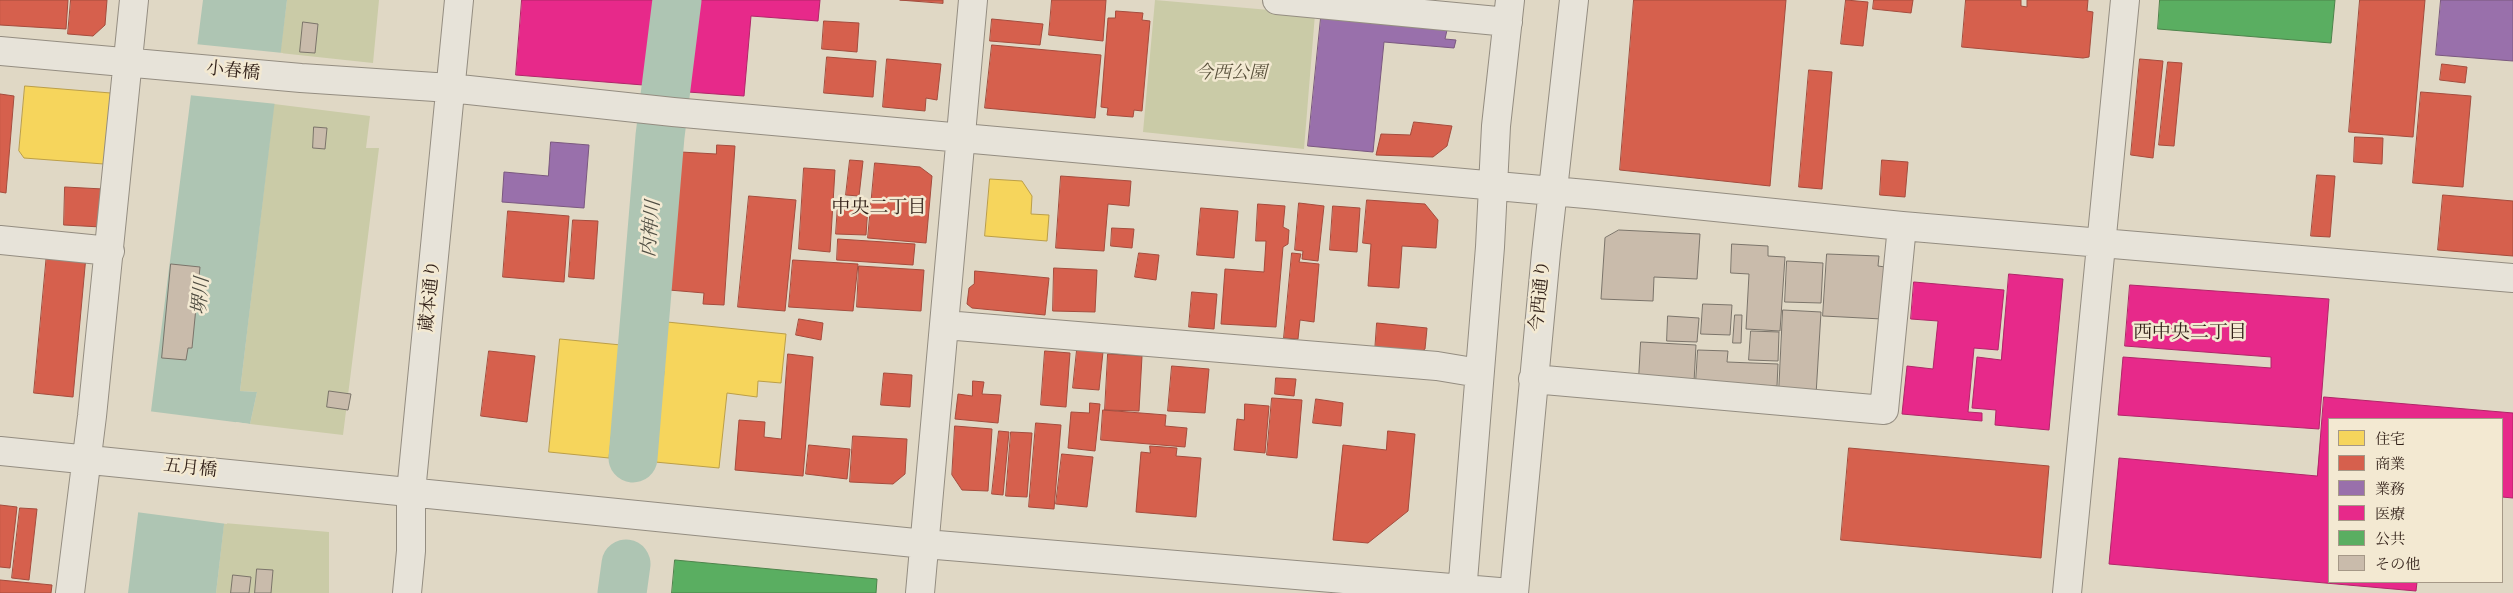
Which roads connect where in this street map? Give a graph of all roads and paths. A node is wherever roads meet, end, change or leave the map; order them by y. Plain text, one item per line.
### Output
1 (134, 0) edge
2 (459, 0) edge
3 (973, 0) edge
4 (1277, 0) edge
5 (1574, 0) edge
6 (2125, 0) edge
7 (1509, 11) edge
8 (0, 51) edge
9 (129, 61) junction
10 (450, 88) junction
11 (961, 138) junction
12 (1493, 187) junction
13 (1553, 191) junction
14 (1902, 226) junction
15 (0, 240) edge
16 (2100, 244) junction
17 (110, 251) junction
18 (2513, 278) edge
19 (945, 325) junction
20 (1479, 373) junction
21 (1533, 379) junction
22 (0, 451) edge
23 (88, 458) junction
24 (411, 492) junction
25 (925, 544) junction
26 (1462, 591) edge
27 (70, 593) edge
28 (407, 593) edge
29 (920, 593) edge
30 (1513, 593) edge
31 (2067, 593) edge

1 - 9 street
2 - 10 street, 蔵本通り
3 - 11 street
4 - 7 street
5 - 13 street, 今西通り
6 - 16 street
7 - 12 street
8 - 9 street, 小春橋
9 - 10 street, 小春橋
9 - 17 street
10 - 11 street, 小春橋
10 - 24 street, 蔵本通り
11 - 12 street, 小春橋
11 - 19 street
12 - 13 street, 小春橋
12 - 20 street
13 - 14 street, 小春橋
13 - 21 street, 今西通り
14 - 16 street, 小春橋
14 - 21 street
15 - 17 street
16 - 18 street, 小春橋
16 - 31 street
17 - 23 street
19 - 20 street
19 - 25 street
20 - 26 street
21 - 30 street, 今西通り
22 - 23 street, 五月橋
23 - 24 street, 五月橋
23 - 27 street
24 - 25 street, 五月橋
24 - 28 street, 蔵本通り
25 - 26 street, 五月橋
25 - 29 street
26 - 30 street, 五月橋

